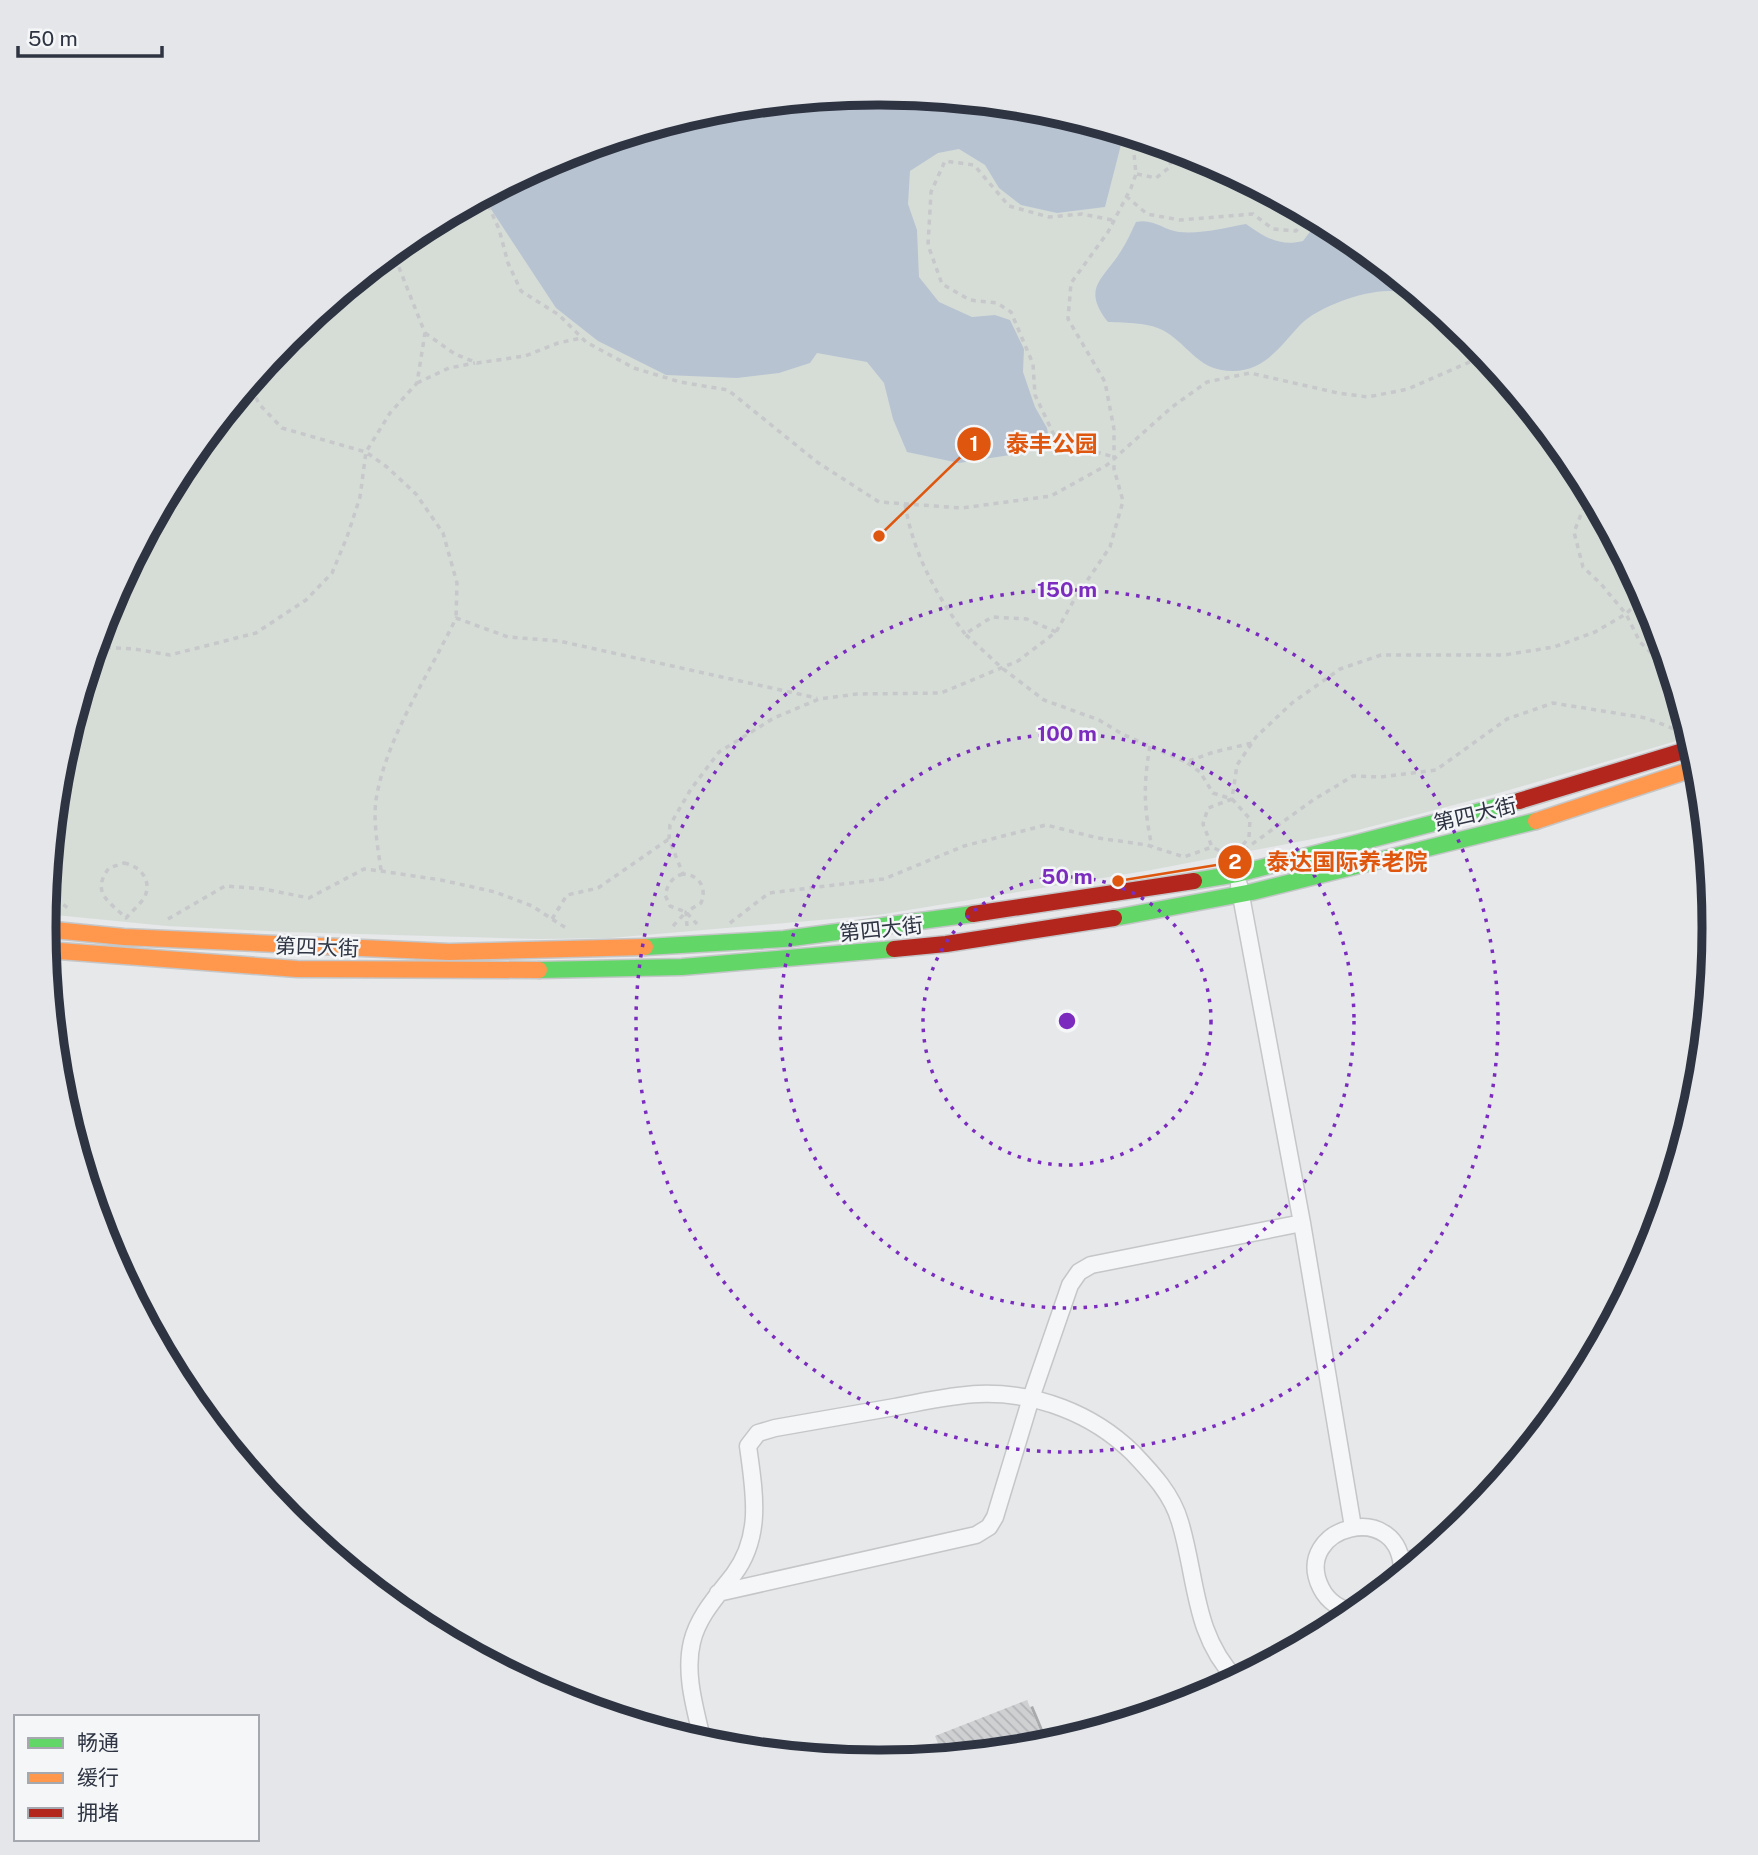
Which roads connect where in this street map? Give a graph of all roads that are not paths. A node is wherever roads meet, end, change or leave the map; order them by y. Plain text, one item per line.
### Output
1 (1681, 744) edge
2 (1687, 772) edge
3 (1237, 874) junction
4 (1241, 894) junction
5 (56, 930) edge
6 (57, 951) edge
7 (1302, 1223) junction
8 (1031, 1398) junction
9 (1353, 1527) junction
10 (1401, 1563) edge
11 (718, 1593) junction
12 (1342, 1608) edge
13 (1230, 1672) edge
14 (701, 1731) edge

1 - 3 street, 第四大街
2 - 4 street, 第四大街
3 - 4 street
3 - 5 street, 第四大街
4 - 6 street, 第四大街
4 - 7 street
7 - 8 street
7 - 9 street
8 - 11 street
8 - 11 street
8 - 13 street
9 - 10 street
9 - 12 street
11 - 14 street

